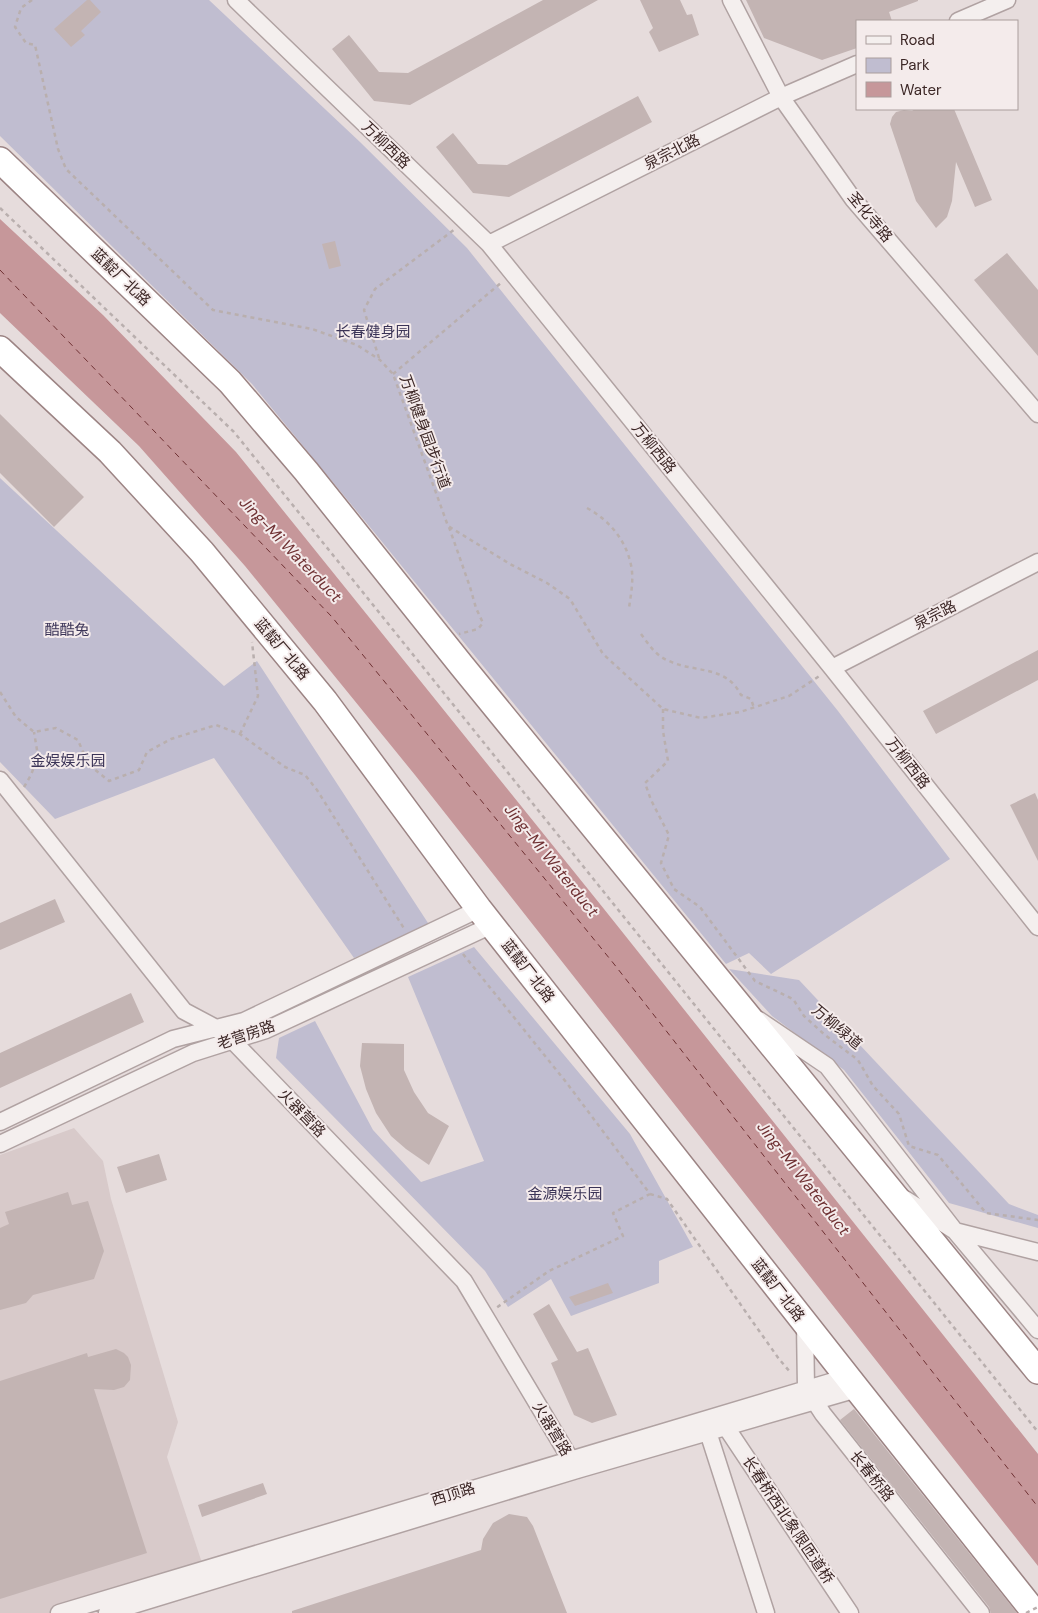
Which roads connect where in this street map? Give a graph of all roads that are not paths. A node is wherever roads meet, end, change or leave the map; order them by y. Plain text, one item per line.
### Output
1 (236, 0) edge
2 (731, 0) edge
3 (1007, 0) edge
4 (960, 20) edge
5 (856, 64) edge
6 (781, 97) junction
7 (0, 160) edge
8 (489, 244) junction
9 (0, 349) edge
10 (1038, 414) edge
11 (1038, 562) edge
12 (832, 668) junction
13 (0, 780) edge
14 (486, 917) junction
15 (1038, 927) edge
16 (741, 1008) junction
17 (216, 1028) junction
18 (232, 1040) junction
19 (0, 1122) edge
20 (0, 1144) edge
21 (888, 1187) junction
22 (956, 1231) junction
23 (1038, 1252) edge
24 (805, 1324) junction
25 (1038, 1330) edge
26 (1038, 1371) edge
27 (852, 1383) junction
28 (810, 1395) junction
29 (726, 1427) junction
30 (708, 1432) junction
31 (574, 1464) junction
32 (59, 1613) edge
33 (107, 1613) edge
34 (766, 1613) edge
35 (850, 1613) edge
36 (981, 1613) edge
37 (1035, 1613) edge

1 - 8 street, 万柳西路
2 - 6 street, 圣化寺路
3 - 4 street
5 - 6 street, 泉宗北路
6 - 8 street, 泉宗北路
6 - 10 street, 圣化寺路
7 - 16 highway, 蓝靛厂北路
8 - 12 street, 万柳西路
9 - 14 highway, 蓝靛厂北路
11 - 12 street, 泉宗路
12 - 15 street, 万柳西路
13 - 17 street, 火器营路
14 - 17 street, 老营房路
14 - 18 street, 老营房路
14 - 24 highway, 蓝靛厂北路
16 - 21 highway, 蓝靛厂北路
16 - 22 street
17 - 18 street, 火器营路
17 - 19 street, 老营房路
18 - 20 street, 老营房路
18 - 31 street, 火器营路
21 - 22 street
21 - 26 highway, 蓝靛厂北路
22 - 23 street
22 - 25 street
24 - 27 highway, 蓝靛厂北路
24 - 28 street
27 - 28 street, 西顶路
27 - 37 highway, 蓝靛厂北路
28 - 29 street, 西顶路
28 - 31 street, 西顶路
28 - 36 street, 长春桥路
29 - 30 street, 西顶路
29 - 35 street, 长春桥西北象限匝道桥
30 - 31 street, 西顶路
30 - 34 street
31 - 32 street, 西顶路
31 - 33 street, 西顶路

